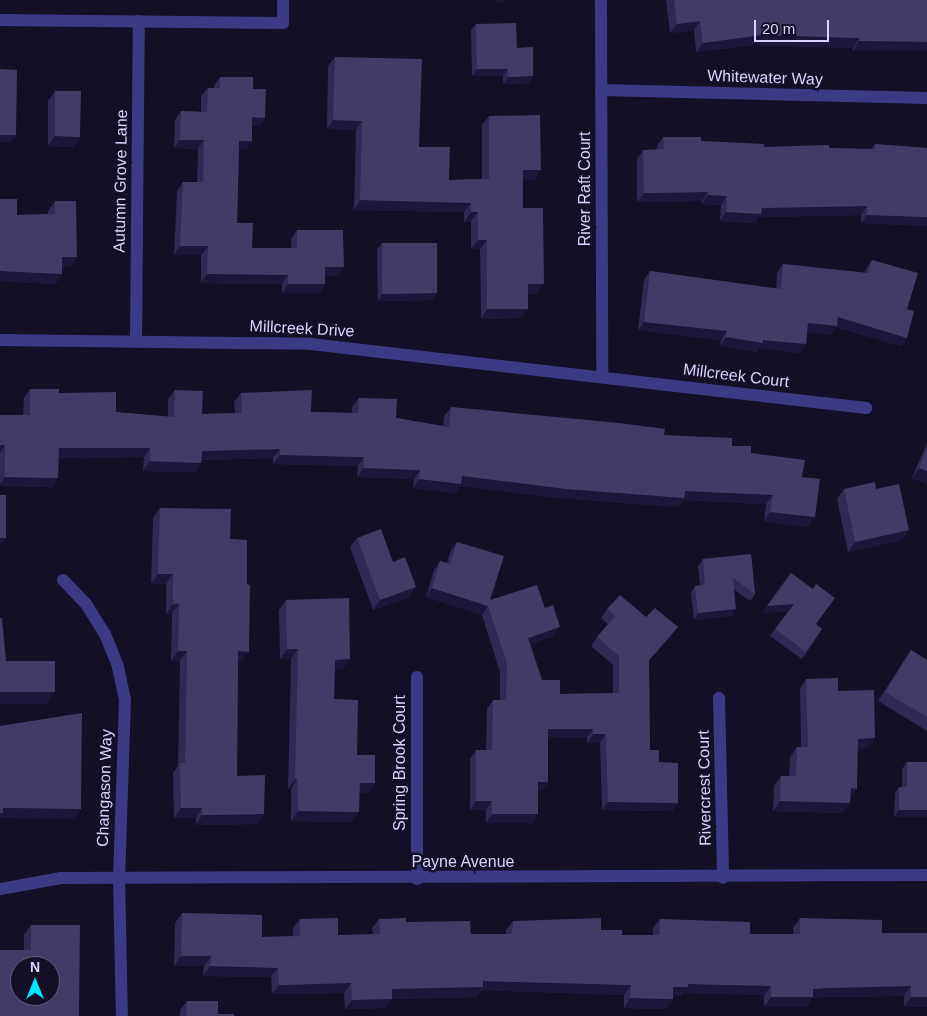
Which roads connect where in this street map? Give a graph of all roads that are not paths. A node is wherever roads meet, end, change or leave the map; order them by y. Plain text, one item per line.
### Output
1 (283, 0) edge
2 (601, 1) dead end
3 (0, 20) edge
4 (139, 21) junction
5 (601, 90) junction
6 (927, 98) edge
7 (0, 340) edge
8 (136, 342) junction
9 (602, 377) junction
10 (866, 408) dead end
11 (63, 580) dead end
12 (417, 677) dead end
13 (719, 698) dead end
14 (927, 875) edge
15 (119, 877) junction
16 (723, 878) junction
17 (417, 879) junction
18 (0, 889) edge
19 (122, 1016) edge

1 - 4 street
2 - 5 street, River Raft Court
3 - 4 street
4 - 8 street, Autumn Grove Lane
5 - 6 street, Whitewater Way
5 - 9 street, River Raft Court
7 - 8 street, Millcreek Drive
8 - 9 street, Millcreek Drive
9 - 10 street, Millcreek Court
11 - 15 street, Changason Way
12 - 17 street, Spring Brook Court
13 - 16 street, Rivercrest Court
14 - 16 street, Payne Avenue
15 - 17 street, Payne Avenue
15 - 18 street, Payne Avenue
15 - 19 street, Changason Way
16 - 17 street, Payne Avenue

